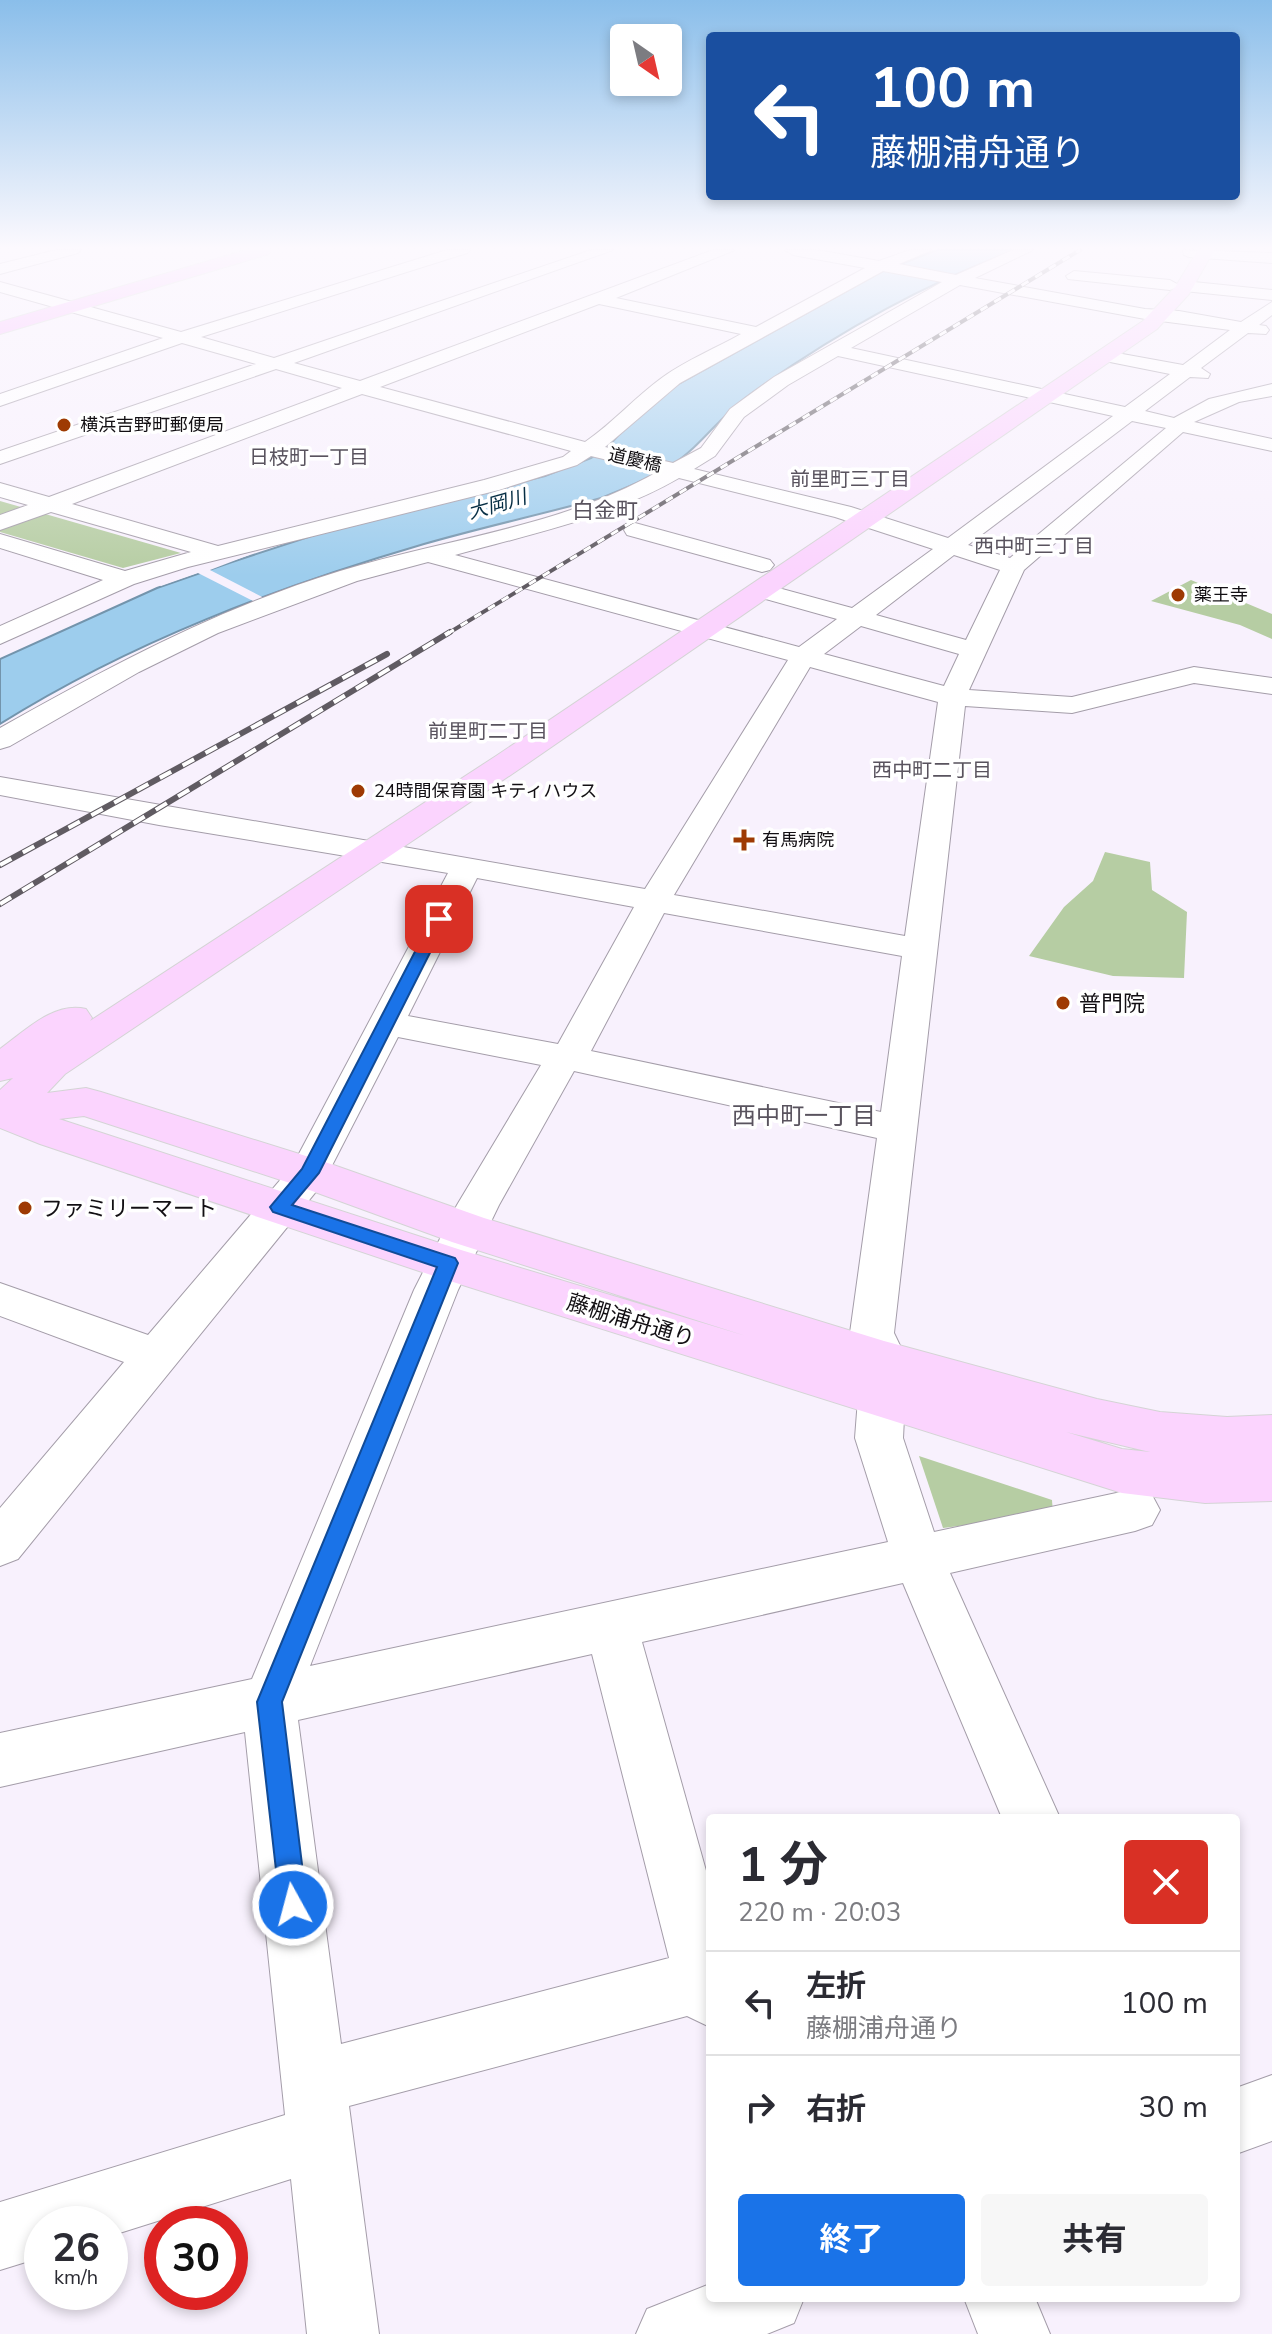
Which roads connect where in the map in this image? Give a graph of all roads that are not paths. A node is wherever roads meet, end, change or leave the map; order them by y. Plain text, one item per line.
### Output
1 (119, 359) edge
2 (256, 359) edge
3 (283, 359) edge
4 (439, 359) edge
5 (708, 359) edge
6 (819, 359) edge
7 (875, 359) edge
8 (1084, 359) edge
9 (1101, 359) edge
10 (1121, 359) edge
11 (1202, 359) edge
12 (271, 363) junction
13 (1185, 371) junction
14 (362, 388) junction
15 (1269, 388) edge
16 (1035, 395) junction
17 (0, 400) edge
18 (1126, 415) junction
19 (1165, 437) junction
20 (1272, 445) edge
21 (594, 451) junction
22 (0, 458) edge
23 (675, 469) junction
24 (0, 490) edge
25 (48, 505) junction
26 (854, 516) junction
27 (0, 523) edge
28 (635, 530) dead end
29 (0, 541) edge
30 (950, 547) junction
31 (215, 552) junction
32 (40, 553) junction
33 (425, 554) junction
34 (13, 565) dead end
35 (1014, 567) junction
36 (761, 577) junction
37 (125, 579) junction
38 (857, 616) junction
39 (689, 625) junction
40 (0, 636) edge
41 (974, 650) junction
42 (803, 657) junction
43 (1272, 686) edge
44 (952, 697) junction
45 (0, 740) edge
46 (0, 786) edge
47 (340, 844) junction
48 (375, 851) junction
49 (467, 867) junction
50 (654, 901) junction
51 (920, 949) junction
52 (385, 1023) junction
53 (566, 1058) junction
54 (0, 1068) edge
55 (0, 1113) edge
56 (898, 1129) junction
57 (294, 1190) junction
58 (458, 1247) junction
59 (0, 1299) edge
60 (157, 1356) junction
61 (882, 1378) junction
62 (1272, 1436) edge
63 (1272, 1479) edge
64 (1135, 1510) dead end
65 (0, 1544) edge
66 (918, 1558) junction
67 (611, 1626) junction
68 (269, 1702) junction
69 (0, 1760) edge
70 (1029, 1814) edge
71 (706, 1981) edge
72 (706, 1989) edge
73 (1272, 2108) edge
74 (317, 2110) junction
75 (1240, 2120) edge
76 (0, 2236) edge
77 (758, 2302) edge
78 (1001, 2302) edge
79 (343, 2334) edge
80 (672, 2334) edge
81 (1014, 2334) edge

1 - 17 street
2 - 12 street, 道慶橋
3 - 12 street
4 - 14 street
5 - 21 street
6 - 23 street
7 - 16 street
8 - 16 main road
9 - 16 main road
10 - 13 street
11 - 13 street
12 - 14 street, 道慶橋
12 - 22 street
13 - 15 street
13 - 18 street
14 - 21 street, 道慶橋
14 - 25 street
15 - 19 street
16 - 18 street
16 - 26 main road
18 - 19 street
18 - 30 street
19 - 20 street
19 - 35 street
21 - 23 street, 道慶橋
21 - 31 street
23 - 26 street, 道慶橋
23 - 33 street
24 - 25 street
25 - 27 street
25 - 31 street
26 - 30 street, 道慶橋
26 - 36 main road
28 - 36 street
29 - 32 street
30 - 35 street, 道慶橋
30 - 38 street
31 - 37 street
32 - 34 street
32 - 37 street
33 - 39 street
33 - 45 street
35 - 41 street
36 - 38 street
36 - 39 main road
37 - 40 street
38 - 41 street
38 - 42 street
39 - 42 street
39 - 47 main road
39 - 48 main road
41 - 44 street
42 - 44 street
42 - 50 street
43 - 44 street
44 - 51 street
46 - 47 street
47 - 48 street
47 - 54 main road
48 - 49 street
48 - 55 main road
49 - 50 street
49 - 52 street
50 - 51 street
50 - 53 street
51 - 56 street
52 - 53 street
52 - 57 street
53 - 56 street
53 - 58 street
55 - 57 main road, 藤棚浦舟通り
56 - 61 street
57 - 58 main road, 藤棚浦舟通り
57 - 60 street
58 - 61 main road, 藤棚浦舟通り
58 - 68 street
59 - 60 street
60 - 65 street
61 - 62 main road, 藤棚浦舟通り
61 - 63 main road, 藤棚浦舟通り
61 - 66 street
64 - 66 street
66 - 67 street
66 - 70 street
67 - 68 street
67 - 71 street
68 - 69 street
68 - 74 street
72 - 74 street
73 - 75 street
74 - 76 street
74 - 79 street
77 - 80 street
78 - 81 street

